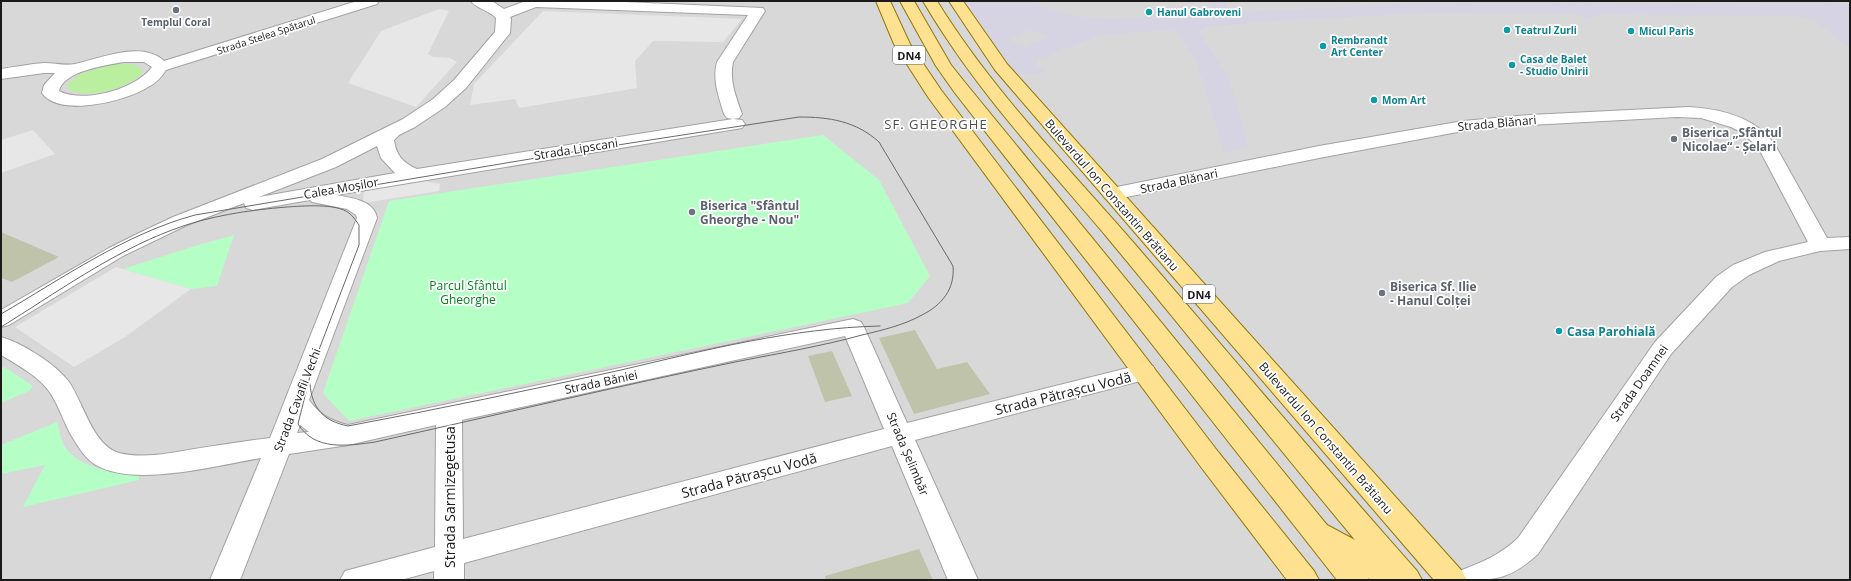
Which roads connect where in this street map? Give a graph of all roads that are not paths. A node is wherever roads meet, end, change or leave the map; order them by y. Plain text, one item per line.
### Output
1 (372, 1) edge
2 (478, 1) edge
3 (883, 1) edge
4 (907, 1) edge
5 (930, 1) edge
6 (956, 1) edge
7 (538, 2) edge
8 (501, 15) junction
9 (160, 67) junction
10 (75, 69) junction
11 (1, 74) edge
12 (961, 89) junction
13 (934, 93) junction
14 (392, 132) junction
15 (416, 175) junction
16 (1112, 194) junction
17 (295, 197) junction
18 (206, 211) junction
19 (1850, 243) edge
20 (1820, 245) junction
21 (1, 320) edge
22 (853, 327) joint
23 (1, 345) edge
24 (1144, 372) junction
25 (297, 401) junction
26 (449, 414) junction
27 (900, 434) junction
28 (348, 435) junction
29 (279, 447) junction
30 (1311, 527) junction
31 (449, 568) edge
32 (225, 580) edge
33 (355, 580) edge
34 (963, 580) edge
35 (1304, 580) edge
36 (1354, 580) edge
37 (1396, 580) edge
38 (1407, 580) edge
39 (1452, 580) edge
40 (1469, 580) edge

1 - 9 street, Strada Stelea Spătarul
2 - 8 street
3 - 13 main road, DN4
4 - 12 main road, DN4
5 - 38 main road, Bulevardul Ion Constantin Brătianu / DN4
6 - 16 main road, Bulevardul Ion Constantin Brătianu / DN4
7 - 8 street
7 - 15 street, Strada Lipscani
8 - 14 street, Calea Moșilor
9 - 10 street
9 - 10 street
10 - 11 street
12 - 13 main road
12 - 30 main road, DN4
13 - 24 main road, DN4
14 - 15 street
14 - 18 street, Calea Moșilor
15 - 17 street, Calea Moșilor
16 - 20 street, Strada Blănari
16 - 39 main road, Bulevardul Ion Constantin Brătianu / DN4
17 - 18 street, Calea Moșilor
17 - 25 street, Strada Cavafii Vechi
18 - 21 street, Calea Moșilor
19 - 20 street, Strada Doamnei
20 - 40 street, Strada Doamnei
22 - 26 street, Strada Băniei
22 - 27 street, Strada Șelimbăr
23 - 29 street, Strada Băniei
24 - 27 street, Strada Pătrașcu Vodă
24 - 35 main road, DN4
25 - 28 street, Strada Băniei
25 - 29 street, Strada Cavafii Vechi
26 - 28 street, Strada Băniei
26 - 31 street, Strada Sarmizegetusa
27 - 31 street, Strada Pătrașcu Vodă
27 - 34 street, Strada Șelimbăr
28 - 29 street, Strada Băniei
29 - 32 street, Strada Cavafii Vechi
30 - 36 main road, DN4
30 - 37 main road
31 - 33 street, Strada Pătrașcu Vodă

